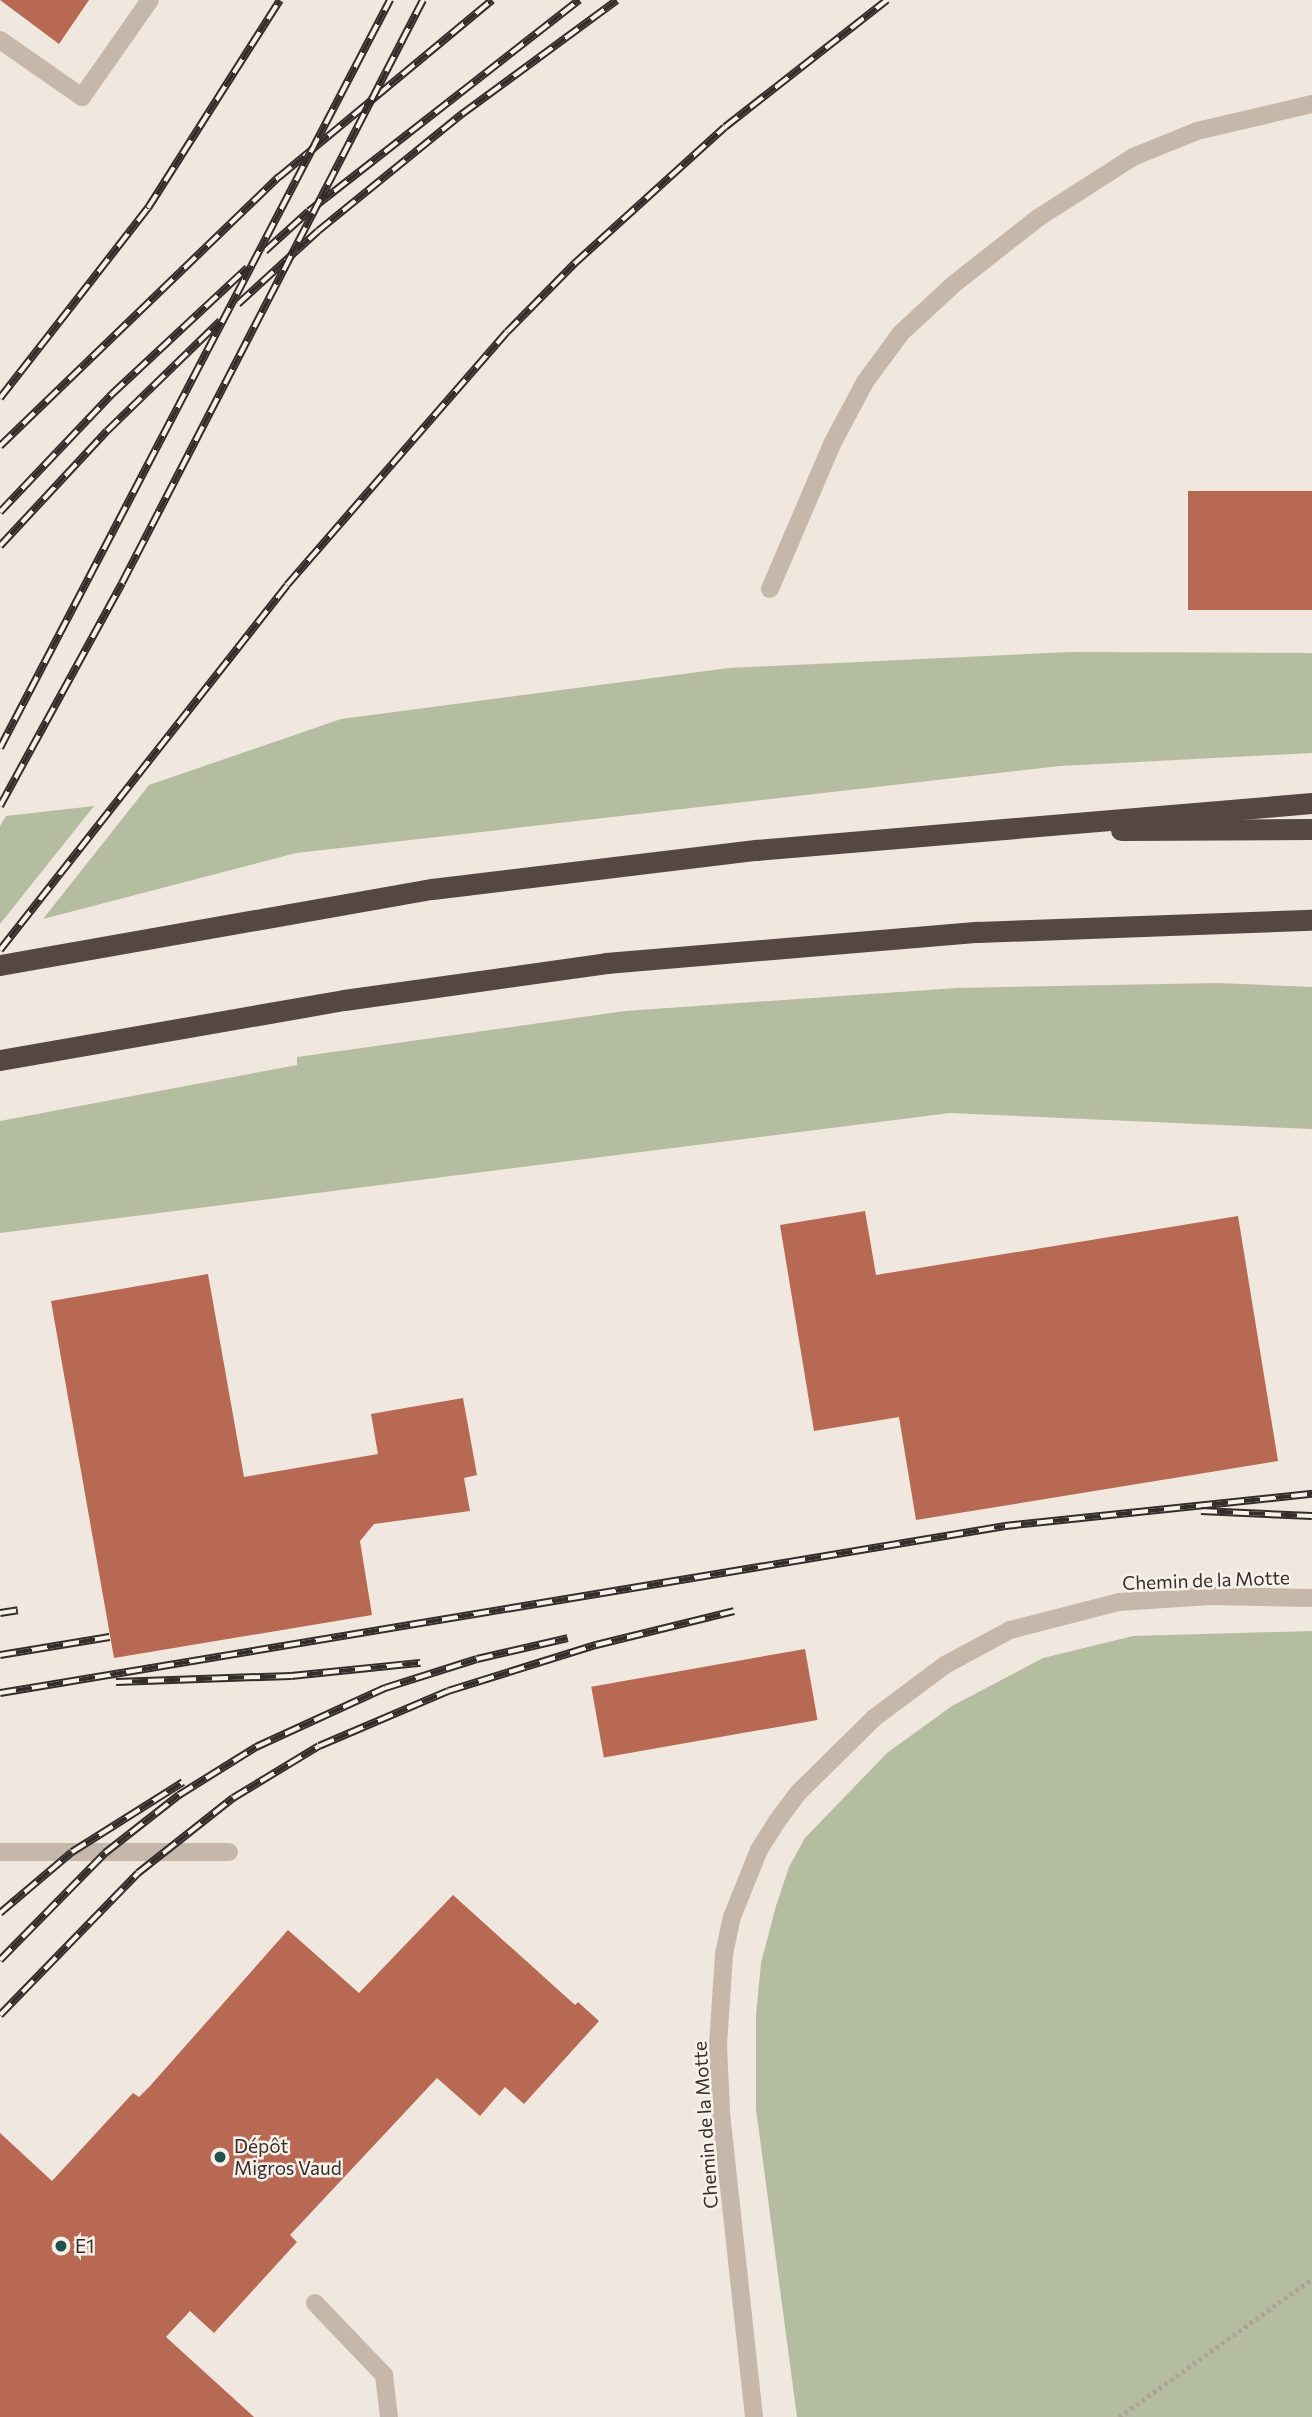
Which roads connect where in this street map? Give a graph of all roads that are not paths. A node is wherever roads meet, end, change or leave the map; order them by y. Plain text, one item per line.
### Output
1 (150, 0) edge
2 (0, 40) edge
3 (1312, 104) edge
4 (770, 589) dead end
5 (1312, 803) edge
6 (1312, 829) edge
7 (972, 830) junction
8 (1306, 921) edge
9 (0, 965) edge
10 (0, 1060) edge
11 (1312, 1598) edge
12 (0, 1852) edge
13 (229, 1852) dead end
14 (315, 2303) dead end
15 (389, 2417) edge
16 (754, 2417) edge

1 - 2 street
3 - 4 street
5 - 7 highway
6 - 7 highway
7 - 9 highway
8 - 10 highway
11 - 16 street, Chemin de la Motte
12 - 13 street
14 - 15 street

